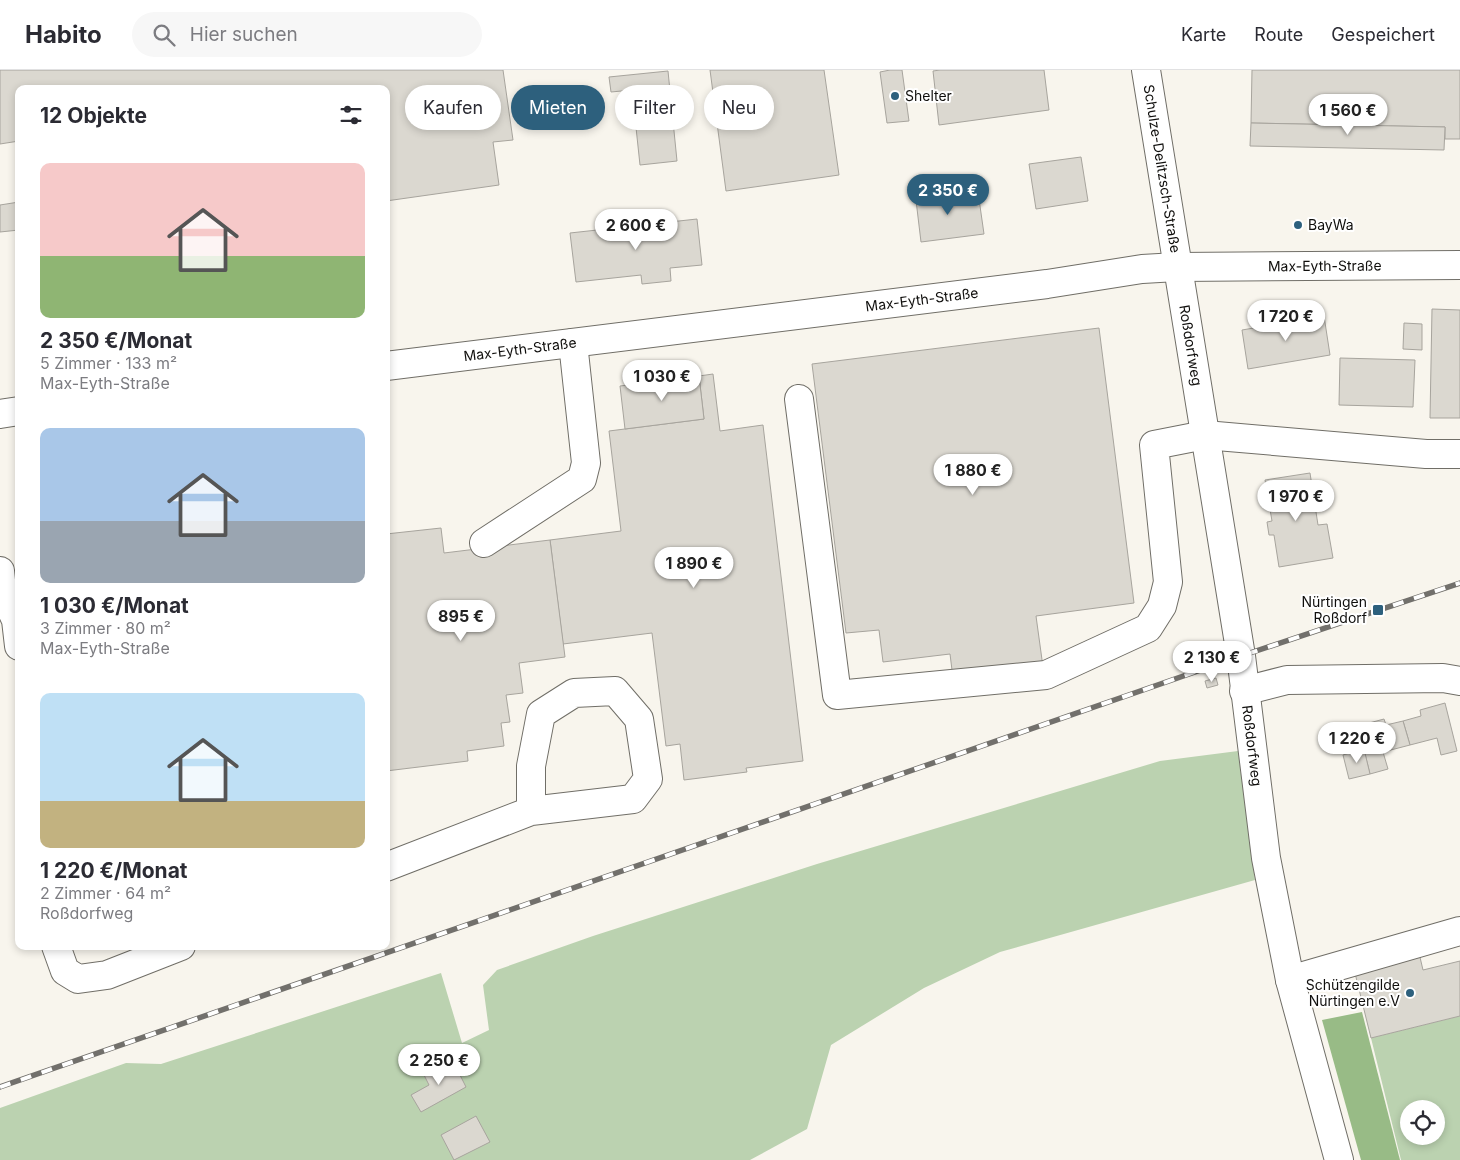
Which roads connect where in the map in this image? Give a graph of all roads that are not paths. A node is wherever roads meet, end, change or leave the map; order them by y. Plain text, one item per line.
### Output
1 (1146, 70) edge
2 (1460, 265) edge
3 (1177, 267) junction
4 (574, 343) junction
5 (390, 366) edge
6 (799, 399) dead end
7 (15, 412) edge
8 (0, 414) edge
9 (1205, 435) junction
10 (1460, 454) edge
11 (484, 543) dead end
12 (0, 572) edge
13 (15, 618) edge
14 (1460, 681) edge
15 (1244, 691) junction
16 (531, 811) junction
17 (390, 865) edge
18 (1460, 932) edge
19 (57, 950) edge
20 (171, 950) edge
21 (1290, 980) junction
22 (1339, 1160) edge

1 - 3 street, Schulze-Delitzsch-Straße
2 - 3 street, Max-Eyth-Straße
3 - 4 street, Max-Eyth-Straße
3 - 9 street, Roßdorfweg
4 - 5 street, Max-Eyth-Straße
4 - 11 street
6 - 9 street
7 - 8 street
9 - 10 street
9 - 15 street, Roßdorfweg
12 - 13 street
14 - 15 street
15 - 21 street, Roßdorfweg
16 - 16 street
16 - 17 street
18 - 21 street
19 - 20 street
21 - 22 street, Roßdorfweg

